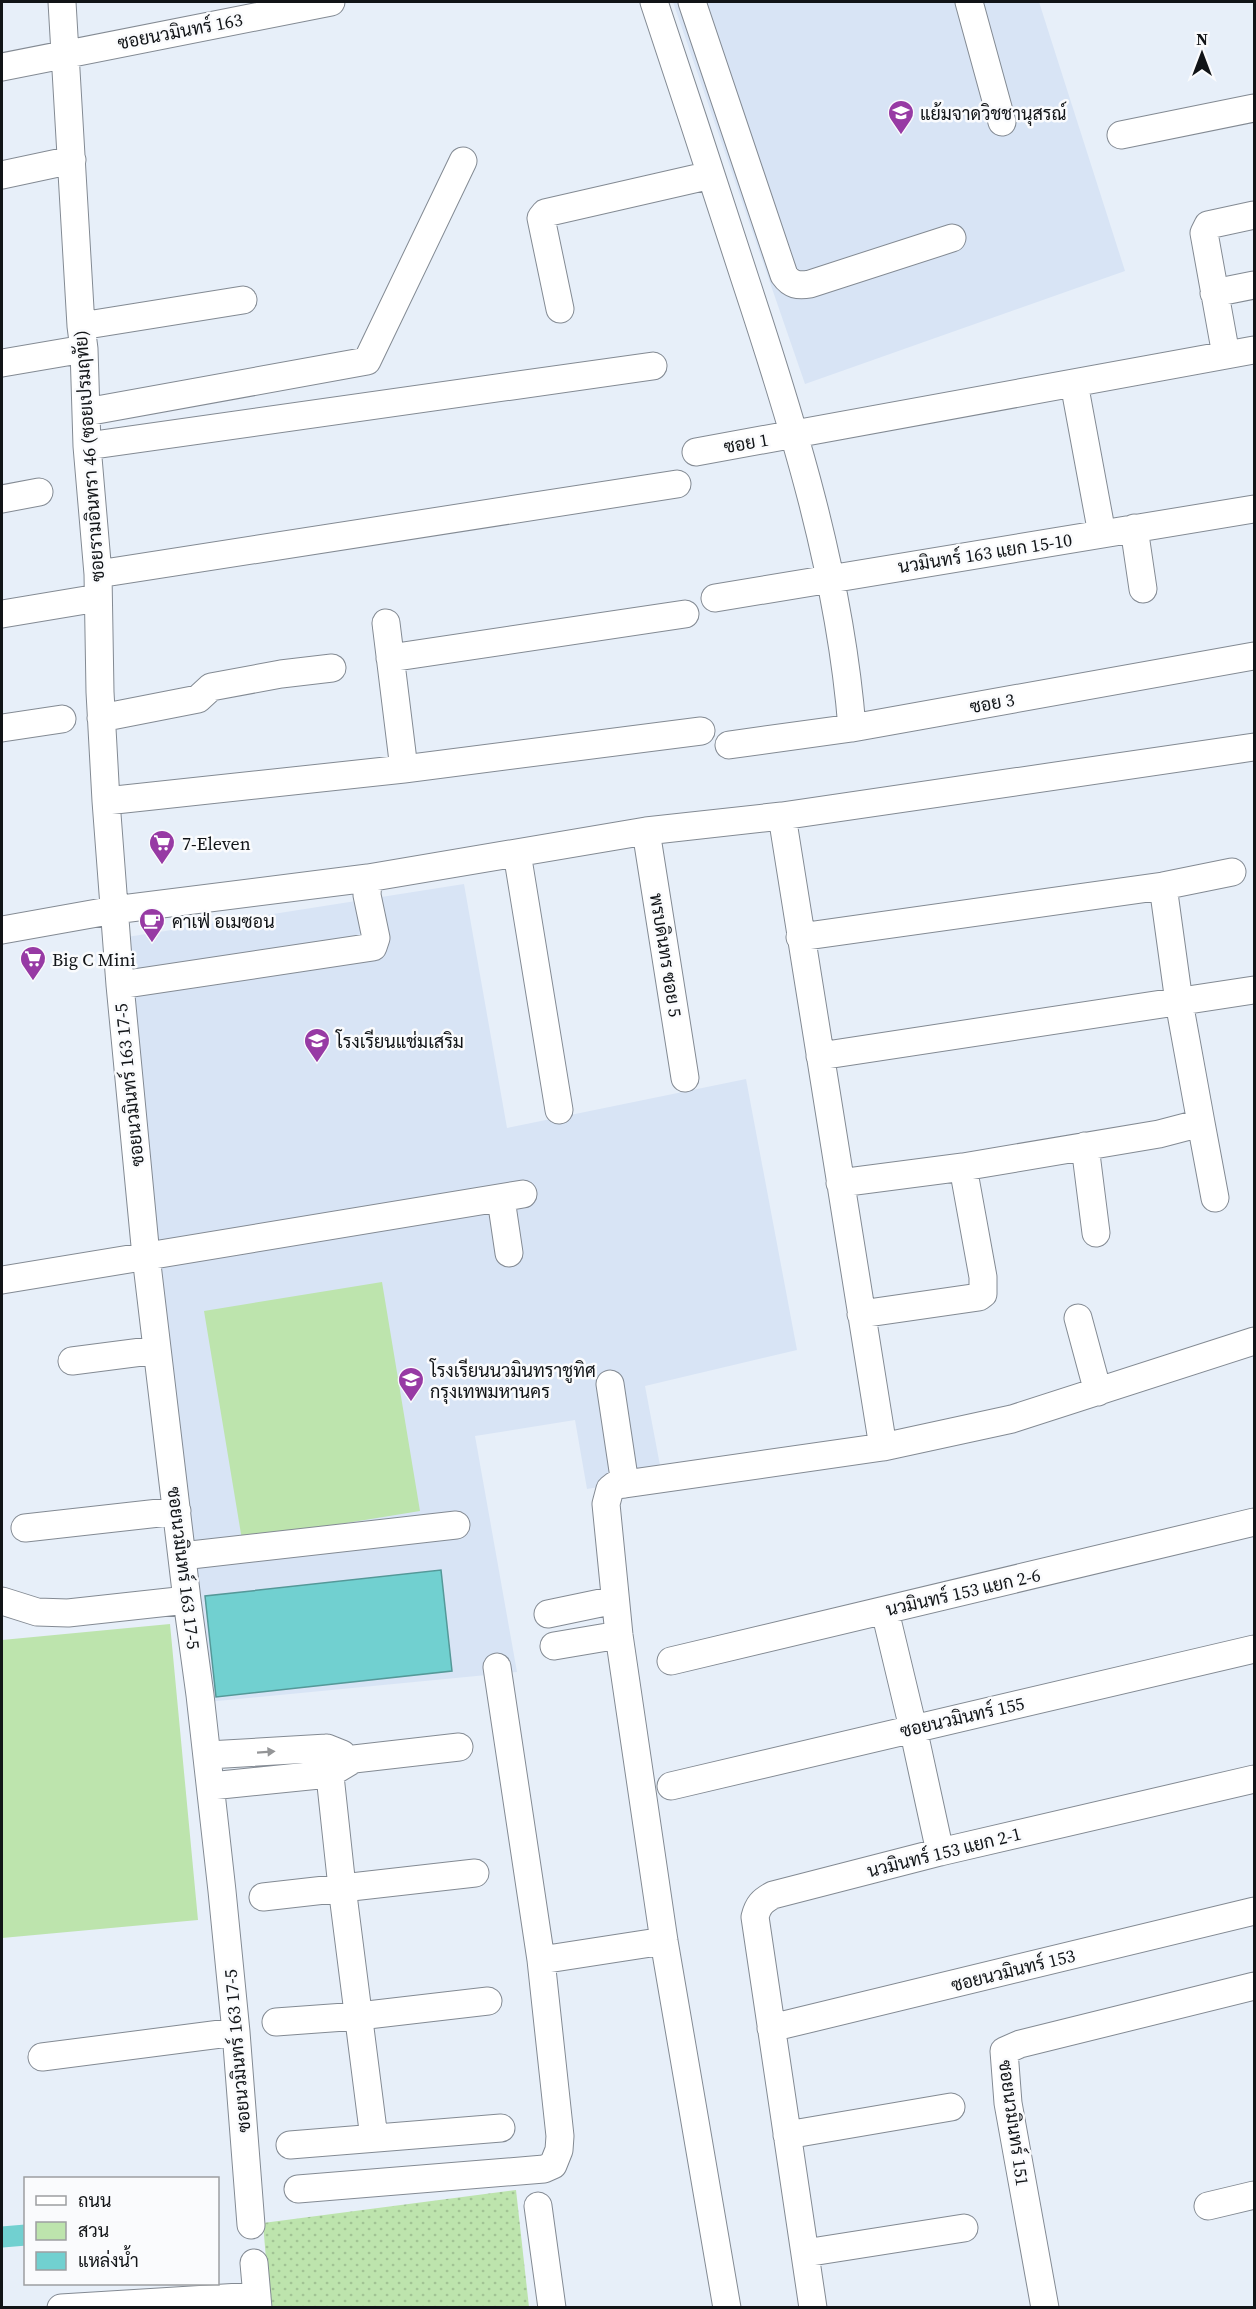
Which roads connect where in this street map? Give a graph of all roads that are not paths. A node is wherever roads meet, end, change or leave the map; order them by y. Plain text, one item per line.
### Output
1 (62, 2) edge
2 (332, 2) edge
3 (654, 2) edge
4 (692, 2) edge
5 (969, 2) edge
6 (64, 53) junction
7 (2, 67) edge
8 (1254, 108) edge
9 (1002, 123) dead end
10 (1121, 135) dead end
11 (72, 160) junction
12 (464, 161) dead end
13 (2, 175) edge
14 (711, 176) junction
15 (1254, 215) edge
16 (952, 238) dead end
17 (1254, 285) edge
18 (1214, 293) junction
19 (243, 300) dead end
20 (560, 309) dead end
21 (83, 338) junction
22 (1254, 350) edge
23 (1226, 355) junction
24 (2, 363) edge
25 (653, 366) dead end
26 (1074, 383) junction
27 (87, 412) junction
28 (795, 434) junction
29 (87, 446) junction
30 (696, 452) dead end
31 (677, 484) dead end
32 (39, 492) dead end
33 (2, 499) edge
34 (1254, 509) edge
35 (1134, 528) junction
36 (1102, 534) junction
37 (831, 578) junction
38 (98, 586) junction
39 (1143, 589) dead end
40 (715, 598) dead end
41 (2, 614) edge
42 (685, 614) dead end
43 (386, 623) dead end
44 (1254, 656) edge
45 (390, 657) junction
46 (332, 668) dead end
47 (101, 718) junction
48 (62, 720) dead end
49 (2, 728) edge
50 (852, 729) junction
51 (701, 731) dead end
52 (729, 746) dead end
53 (1254, 747) edge
54 (404, 769) junction
55 (106, 801) junction
56 (782, 816) junction
57 (646, 831) junction
58 (516, 853) junction
59 (1232, 872) dead end
60 (368, 878) junction
61 (1163, 886) junction
62 (114, 910) junction
63 (2, 930) edge
64 (800, 937) junction
65 (120, 985) junction
66 (1254, 990) edge
67 (1179, 1002) junction
68 (820, 1056) junction
69 (685, 1078) dead end
70 (559, 1110) dead end
71 (1201, 1123) junction
72 (1085, 1146) junction
73 (963, 1167) junction
74 (840, 1183) junction
75 (1215, 1198) dead end
76 (1096, 1233) dead end
77 (509, 1252) dead end
78 (146, 1256) junction
79 (2, 1280) edge
80 (861, 1314) junction
81 (1078, 1318) dead end
82 (1254, 1341) edge
83 (157, 1350) junction
84 (72, 1361) dead end
85 (610, 1384) dead end
86 (1098, 1392) junction
87 (883, 1447) junction
88 (625, 1484) junction
89 (177, 1511) junction
90 (1254, 1522) edge
91 (456, 1525) dead end
92 (25, 1528) dead end
93 (182, 1556) junction
94 (2, 1600) edge
95 (187, 1600) junction
96 (615, 1600) junction
97 (885, 1611) junction
98 (548, 1614) dead end
99 (619, 1635) junction
100 (554, 1646) dead end
101 (1254, 1649) edge
102 (671, 1661) dead end
103 (497, 1667) dead end
104 (913, 1728) junction
105 (459, 1747) dead end
106 (327, 1748) junction
107 (208, 1755) junction
108 (354, 1759) junction
109 (329, 1774) junction
110 (1254, 1779) edge
111 (211, 1786) junction
112 (671, 1786) dead end
113 (940, 1852) junction
114 (475, 1873) dead end
115 (342, 1887) junction
116 (263, 1898) dead end
117 (1254, 1911) edge
118 (664, 1941) junction
119 (541, 1960) junction
120 (1254, 1986) edge
121 (488, 2001) dead end
122 (359, 2016) junction
123 (276, 2022) dead end
124 (771, 2028) junction
125 (236, 2032) junction
126 (42, 2057) dead end
127 (951, 2107) dead end
128 (501, 2128) dead end
129 (787, 2135) junction
130 (374, 2138) junction
131 (290, 2145) dead end
132 (298, 2189) dead end
133 (1254, 2195) edge
134 (538, 2206) dead end
135 (1208, 2206) dead end
136 (251, 2225) dead end
137 (964, 2228) dead end
138 (805, 2253) junction
139 (254, 2263) dead end
140 (257, 2302) edge
141 (61, 2307) edge
142 (552, 2307) edge
143 (727, 2307) edge
144 (813, 2307) edge
145 (1045, 2307) edge

1 - 6 street, ซอยรามอินทรา 46 (ซอยเปรมฤทัย)
2 - 6 street, ซอยนวมินทร์ 163
3 - 14 street
4 - 16 street
5 - 9 street
6 - 7 street, ซอยนวมินทร์ 163
6 - 11 street, ซอยรามอินทรา 46 (ซอยเปรมฤทัย)
8 - 10 street
11 - 13 street
11 - 21 street, ซอยรามอินทรา 46 (ซอยเปรมฤทัย)
12 - 27 street
14 - 20 street
14 - 28 street
15 - 18 street
17 - 18 street
18 - 23 street
19 - 21 street
21 - 24 street
21 - 27 street, ซอยรามอินทรา 46 (ซอยเปรมฤทัย)
22 - 23 street, ซอย 1
23 - 26 street, ซอย 1
25 - 29 street
26 - 28 street, ซอย 1
26 - 36 street
27 - 29 street, ซอยรามอินทรา 46 (ซอยเปรมฤทัย)
28 - 30 street, ซอย 1
28 - 37 street
29 - 38 street, ซอยรามอินทรา 46 (ซอยเปรมฤทัย)
31 - 38 street
32 - 33 street
34 - 35 street, นวมินทร์ 163 แยก 15-10
35 - 36 street, นวมินทร์ 163 แยก 15-10
35 - 39 street
36 - 37 street, นวมินทร์ 163 แยก 15-10
37 - 40 street, นวมินทร์ 163 แยก 15-10
37 - 50 street
38 - 41 street
38 - 47 street, ซอยรามอินทรา 46 (ซอยเปรมฤทัย)
42 - 45 street
43 - 45 street
44 - 50 street, ซอย 3
45 - 54 street
46 - 47 street
47 - 55 street, ซอยรามอินทรา 46 (ซอยเปรมฤทัย)
48 - 49 street
50 - 52 street, ซอย 3
51 - 54 street
53 - 56 street
54 - 55 street
55 - 62 street, ซอยรามอินทรา 46 (ซอยเปรมฤทัย)
56 - 57 street
56 - 64 street
57 - 58 street
57 - 69 street, พรบดินทร ซอย 5
58 - 60 street
58 - 70 street
59 - 61 street
60 - 62 street
60 - 65 street
61 - 64 street
61 - 67 street
62 - 63 street
62 - 65 street, ซอยนวมินทร์ 163 17-5
64 - 68 street
65 - 78 street, ซอยนวมินทร์ 163 17-5
66 - 67 street
67 - 68 street
67 - 71 street
68 - 74 street
71 - 72 street
71 - 75 street
72 - 73 street
72 - 76 street
73 - 74 street
73 - 80 street
74 - 80 street
77 - 78 street
78 - 79 street
78 - 83 street, ซอยนวมินทร์ 163 17-5
80 - 87 street
81 - 86 street
82 - 86 street
83 - 84 street
83 - 89 street, ซอยนวมินทร์ 163 17-5
85 - 88 street
86 - 87 street
87 - 88 street
88 - 96 street
89 - 92 street
89 - 93 street, ซอยนวมินทร์ 163 17-5
90 - 97 street, นวมินทร์ 153 แยก 2-6
91 - 93 street
93 - 95 street, ซอยนวมินทร์ 163 17-5
94 - 95 street
95 - 107 street, ซอยนวมินทร์ 163 17-5
96 - 98 street
96 - 99 street
97 - 102 street, นวมินทร์ 153 แยก 2-6
97 - 104 street
99 - 100 street
99 - 118 street
101 - 104 street, ซอยนวมินทร์ 155
103 - 119 street
104 - 112 street, ซอยนวมินทร์ 155
104 - 113 street
105 - 108 street
107 -> 106 street
106 - 108 street
106 - 109 street
107 - 111 street, ซอยนวมินทร์ 163 17-5
108 - 109 street
109 - 111 street
109 - 115 street
110 - 113 street, นวมินทร์ 153 แยก 2-1
111 - 125 street, ซอยนวมินทร์ 163 17-5
113 - 124 street, นวมินทร์ 153 แยก 2-1
114 - 115 street
115 - 116 street
115 - 122 street
117 - 124 street, ซอยนวมินทร์ 153
118 - 119 street
118 - 143 street
119 - 132 street
120 - 145 street, ซอยนวมินทร์ 151
121 - 122 street
122 - 123 street
122 - 130 street
124 - 129 street
125 - 126 street
125 - 136 street, ซอยนวมินทร์ 163 17-5
127 - 129 street
128 - 130 street
129 - 138 street
130 - 131 street
133 - 135 street
134 - 142 street
137 - 138 street
138 - 144 street
139 - 140 street
140 - 141 street

